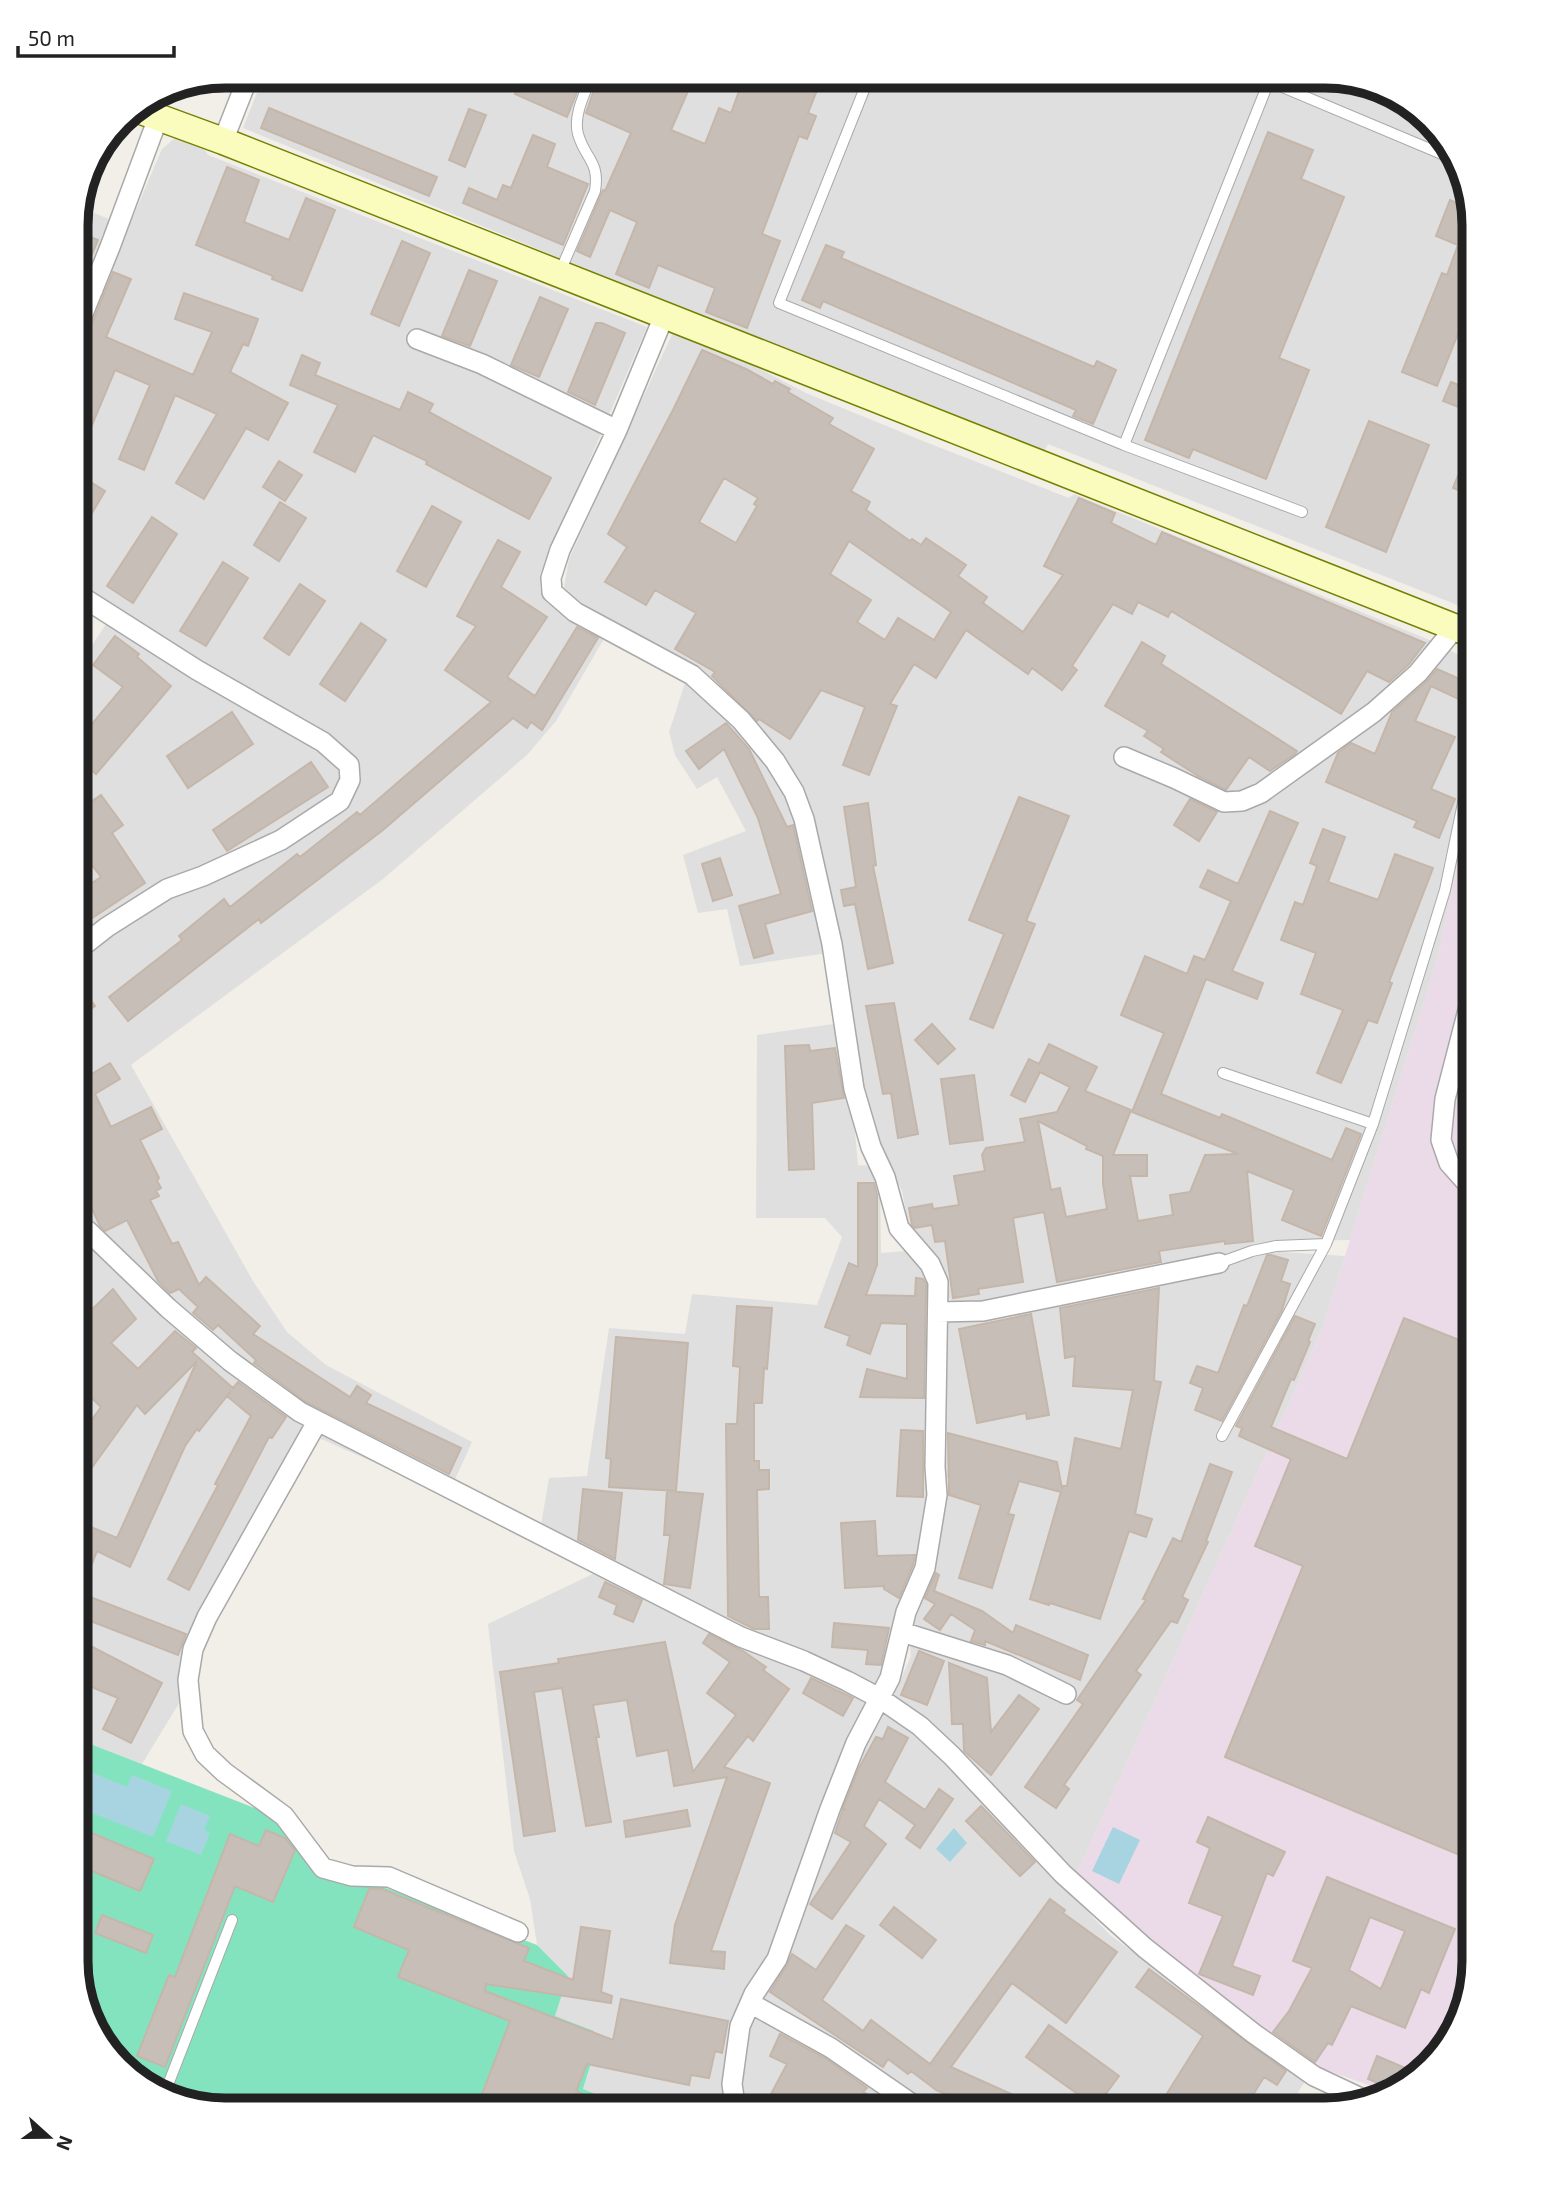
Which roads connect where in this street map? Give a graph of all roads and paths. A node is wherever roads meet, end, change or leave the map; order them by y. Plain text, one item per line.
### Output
1 (244, 88) edge
2 (586, 88) edge
3 (865, 88) edge
4 (1266, 88) edge
5 (1293, 88) edge
6 (146, 113) edge
7 (158, 118) junction
8 (223, 141) junction
9 (1441, 154) edge
10 (559, 275) junction
11 (88, 278) edge
12 (664, 316) junction
13 (417, 339) dead end
14 (617, 430) junction
15 (1124, 445) junction
16 (1302, 512) dead end
17 (88, 601) edge
18 (1462, 631) edge
19 (1462, 634) edge
20 (1125, 757) dead end
21 (1462, 808) edge
22 (88, 942) edge
23 (1462, 1033) edge
24 (1223, 1073) dead end
25 (1373, 1124) junction
26 (1462, 1178) edge
27 (88, 1232) edge
28 (1326, 1244) junction
29 (1219, 1264) joint
30 (938, 1312) junction
31 (317, 1422) junction
32 (1222, 1436) dead end
33 (902, 1632) junction
34 (1066, 1693) dead end
35 (881, 1699) junction
36 (232, 1920) dead end
37 (518, 1932) dead end
38 (750, 2003) junction
39 (168, 2086) edge
40 (1354, 2095) edge
41 (734, 2098) edge
42 (903, 2098) edge

1 - 8 street
2 - 10 lane
3 - 15 lane
4 - 15 lane
5 - 9 lane
6 - 7 street
7 - 8 street
7 - 11 street
8 - 10 street
10 - 12 street
12 - 14 street
12 - 18 street
13 - 14 street
14 - 30 street
15 - 16 lane
17 - 22 street
19 - 20 street
21 - 25 lane
23 - 26 street
24 - 25 lane
25 - 28 lane
27 - 31 street
28 - 29 lane
28 - 32 lane
29 - 30 street
30 - 33 street
31 - 35 street
31 - 37 street
33 - 34 street
33 - 35 street
35 - 38 street
35 - 40 street
36 - 39 lane
38 - 41 street
38 - 42 street

